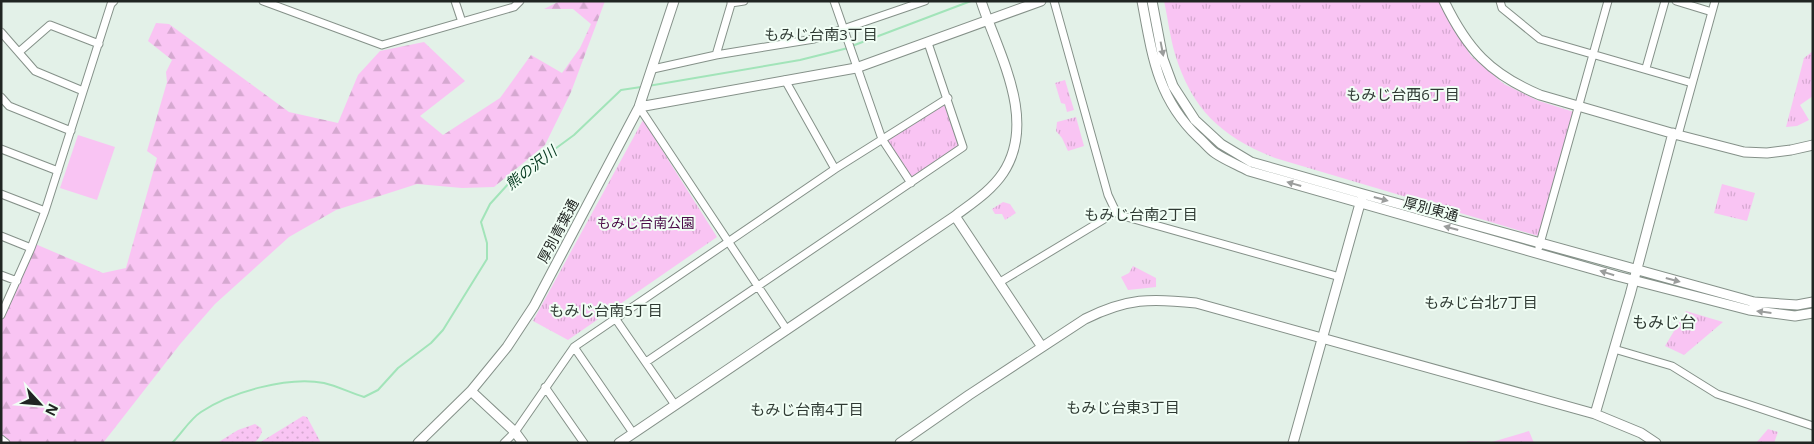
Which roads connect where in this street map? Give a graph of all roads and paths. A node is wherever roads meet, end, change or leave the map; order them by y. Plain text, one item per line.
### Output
1 (262, 1) edge
2 (455, 1) edge
3 (520, 1) edge
4 (674, 1) edge
5 (744, 1) edge
6 (834, 1) edge
7 (925, 1) edge
8 (981, 1) edge
9 (1041, 1) edge
10 (1054, 1) edge
11 (1142, 1) edge
12 (1152, 1) edge
13 (1444, 1) edge
14 (1500, 1) edge
15 (1608, 1) edge
16 (1664, 1) edge
17 (1676, 1) edge
18 (1715, 1) edge
19 (110, 2) edge
20 (731, 2) edge
21 (1712, 12) junction
22 (988, 21) junction
23 (462, 22) junction
24 (843, 29) junction
25 (1, 32) edge
26 (928, 43) junction
27 (99, 44) junction
28 (19, 52) junction
29 (1592, 54) junction
30 (716, 55) junction
31 (855, 64) junction
32 (1646, 68) junction
33 (651, 73) junction
34 (785, 80) junction
35 (1692, 83) junction
36 (83, 91) junction
37 (1, 97) edge
38 (948, 98) junction
39 (640, 103) junction
40 (1578, 106) junction
41 (70, 130) junction
42 (1676, 134) junction
43 (882, 139) junction
44 (1813, 145) edge
45 (1, 149) edge
46 (835, 169) junction
47 (58, 171) junction
48 (911, 183) junction
49 (1, 194) edge
50 (1363, 194) junction
51 (1360, 204) junction
52 (45, 211) junction
53 (1116, 212) junction
54 (955, 216) junction
55 (1, 236) edge
56 (728, 242) junction
57 (1540, 243) junction
58 (31, 248) junction
59 (1538, 253) junction
60 (1636, 270) junction
61 (1, 275) edge
62 (1340, 277) junction
63 (1634, 280) junction
64 (17, 281) junction
65 (1000, 282) junction
66 (757, 287) junction
67 (1813, 302) edge
68 (1813, 313) edge
69 (1, 314) edge
70 (616, 318) junction
71 (787, 330) junction
72 (1322, 339) junction
73 (574, 347) junction
74 (1042, 347) junction
75 (1614, 349) junction
76 (646, 362) junction
77 (545, 387) junction
78 (472, 391) junction
79 (675, 405) junction
80 (1595, 414) junction
81 (1813, 426) edge
82 (515, 432) junction
83 (633, 433) junction
84 (1, 439) edge
85 (904, 442) edge
86 (6, 443) edge
87 (418, 443) edge
88 (504, 443) edge
89 (523, 443) edge
90 (584, 443) edge
91 (619, 443) edge
92 (1293, 443) edge
93 (1656, 443) edge

1 - 23 street
2 - 23 street
3 - 23 street
4 - 33 street, 厚別青葉通
5 - 20 street
6 - 24 street
7 - 24 street
8 - 22 street
9 - 22 street
10 - 53 street
51 -> 11 street, 厚別東通
12 -> 50 street, 厚別東通
13 - 40 street
14 - 29 street
15 - 29 street
16 - 32 street
17 - 21 street
18 - 21 street
19 - 27 street
20 - 30 street
21 - 35 street
22 - 26 street
22 - 54 street
24 - 30 street
24 - 31 street
25 - 28 street
26 - 31 street
26 - 38 street
27 - 28 street
27 - 36 street
28 - 36 street
29 - 32 street
29 - 40 street
30 - 33 street
31 - 34 street
31 - 43 street
32 - 35 street
33 - 39 street, 厚別青葉通
34 - 39 street
34 - 46 street
35 - 42 street
36 - 41 street
37 - 41 street
38 - 43 street
38 - 48 street
39 - 56 street
39 - 78 street, 厚別青葉通
40 - 42 street
40 - 57 street
41 - 47 street
42 - 44 street
42 - 60 street
43 - 46 street
43 - 48 street
45 - 47 street
46 - 56 street
47 - 52 street
48 - 66 street
49 - 52 street
50 - 51 street
50 -> 57 street, 厚別東通
59 -> 51 street, 厚別東通
51 - 62 street
52 - 58 street
53 - 62 street
53 - 65 street
54 - 65 street
54 - 71 street
55 - 58 street
56 - 66 street
56 - 70 street
57 - 59 street
57 - 60 street, 厚別東通
58 - 64 street
63 -> 59 street, 厚別東通
60 - 63 street
60 -> 67 street, 厚別東通
61 - 64 street
62 - 72 street
68 -> 63 street, 厚別東通
63 - 75 street
64 - 69 street
65 - 74 street
66 - 71 street
66 - 76 street
70 - 73 street
70 - 76 street
71 - 79 street
72 - 74 street
72 - 80 street
72 - 92 street
73 - 77 street
73 - 83 street
74 - 85 street
75 - 80 street
75 - 81 street
76 - 79 street
77 - 82 street
77 - 90 street
78 - 82 street
78 - 87 street, 厚別青葉通
79 - 83 street
80 - 93 street
82 - 88 street
82 - 89 street
83 - 91 street
84 - 86 street

